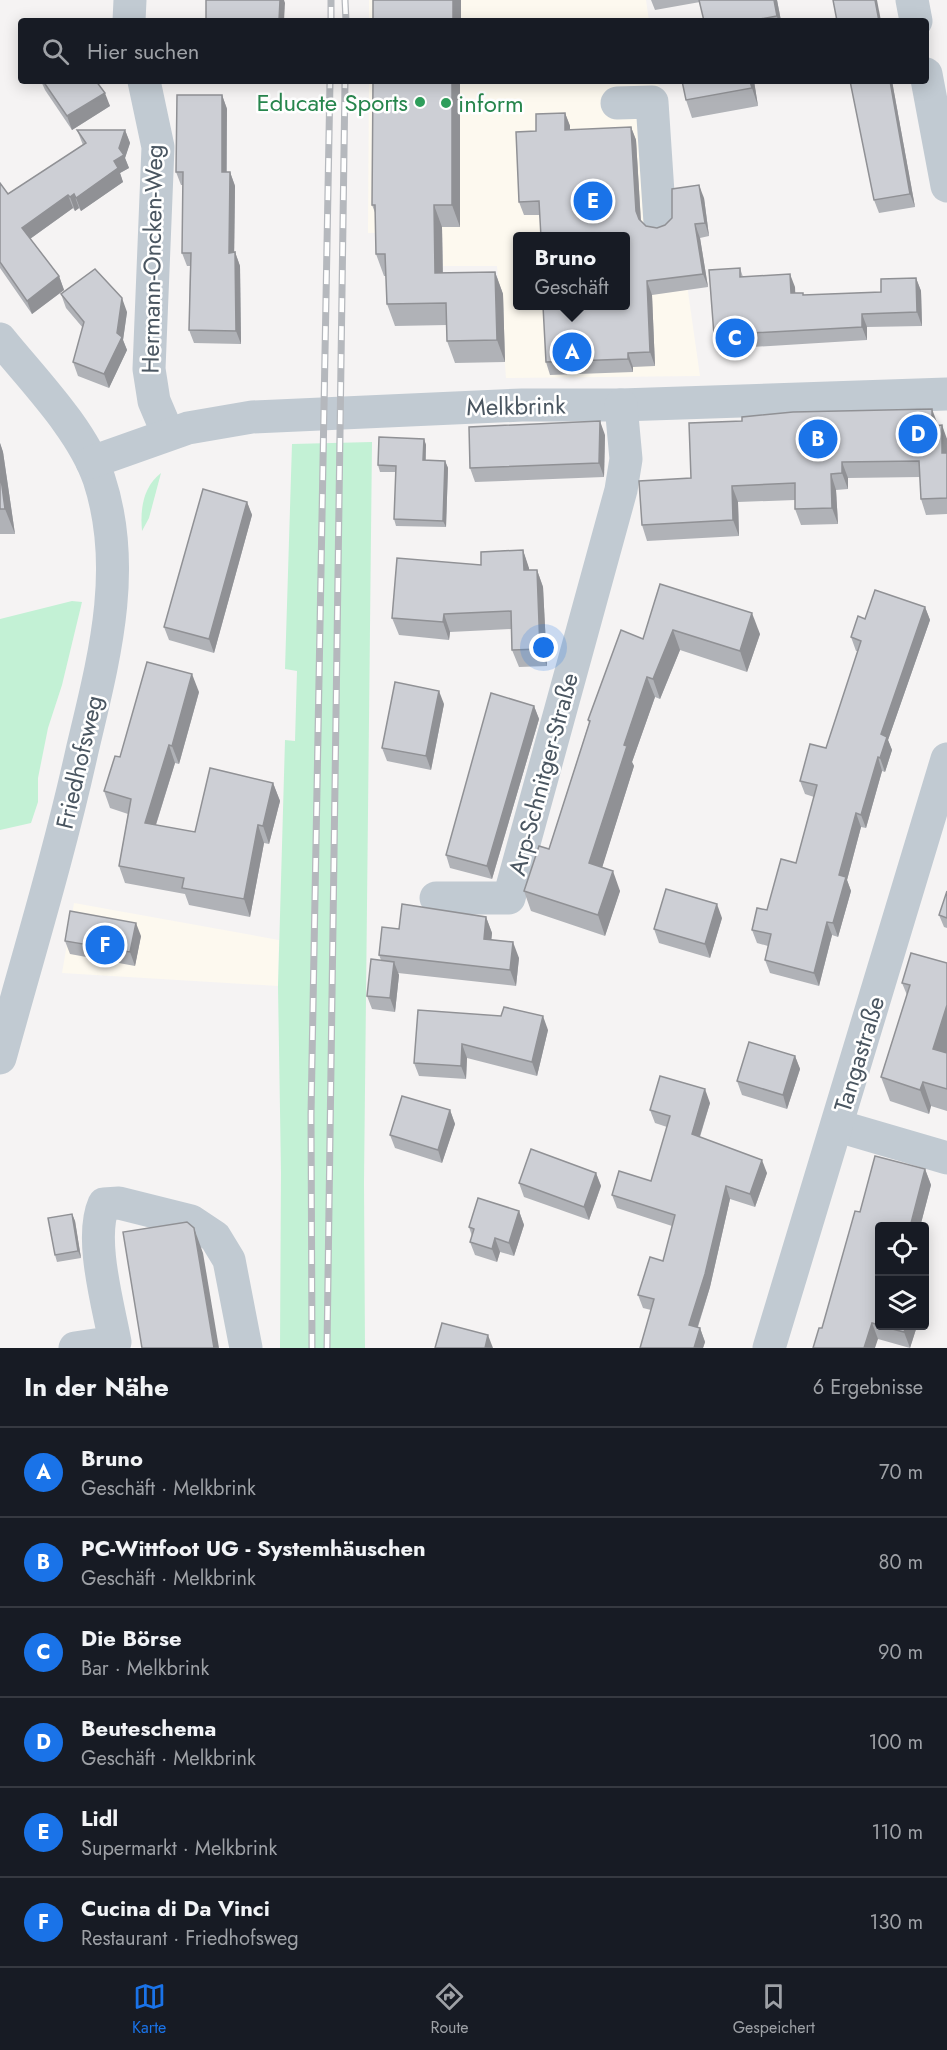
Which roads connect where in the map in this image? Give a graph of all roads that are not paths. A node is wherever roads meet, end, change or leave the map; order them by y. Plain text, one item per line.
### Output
1 (130, 0) edge
2 (912, 0) edge
3 (129, 18) edge
4 (915, 18) edge
5 (145, 84) edge
6 (928, 84) edge
7 (617, 104) dead end
8 (947, 186) edge
9 (660, 223) dead end
10 (0, 339) edge
11 (947, 394) edge
12 (621, 405) junction
13 (168, 434) junction
14 (92, 462) junction
15 (947, 759) edge
16 (436, 898) dead end
17 (0, 1058) edge
18 (838, 1126) junction
19 (947, 1158) edge
20 (75, 1348) edge
21 (246, 1348) edge
22 (769, 1348) edge

1 - 3 street
2 - 4 street
5 - 13 street, Hermann-Oncken-Weg
6 - 8 street
7 - 9 street
10 - 14 street, Friedhofsweg
11 - 12 street, Melkbrink
12 - 13 street, Melkbrink
12 - 16 street, Arp-Schnitger-Straße
13 - 14 street, Melkbrink
14 - 17 street, Friedhofsweg
15 - 18 street, Tangastraße
18 - 19 street
18 - 22 street, Tangastraße
20 - 21 street

